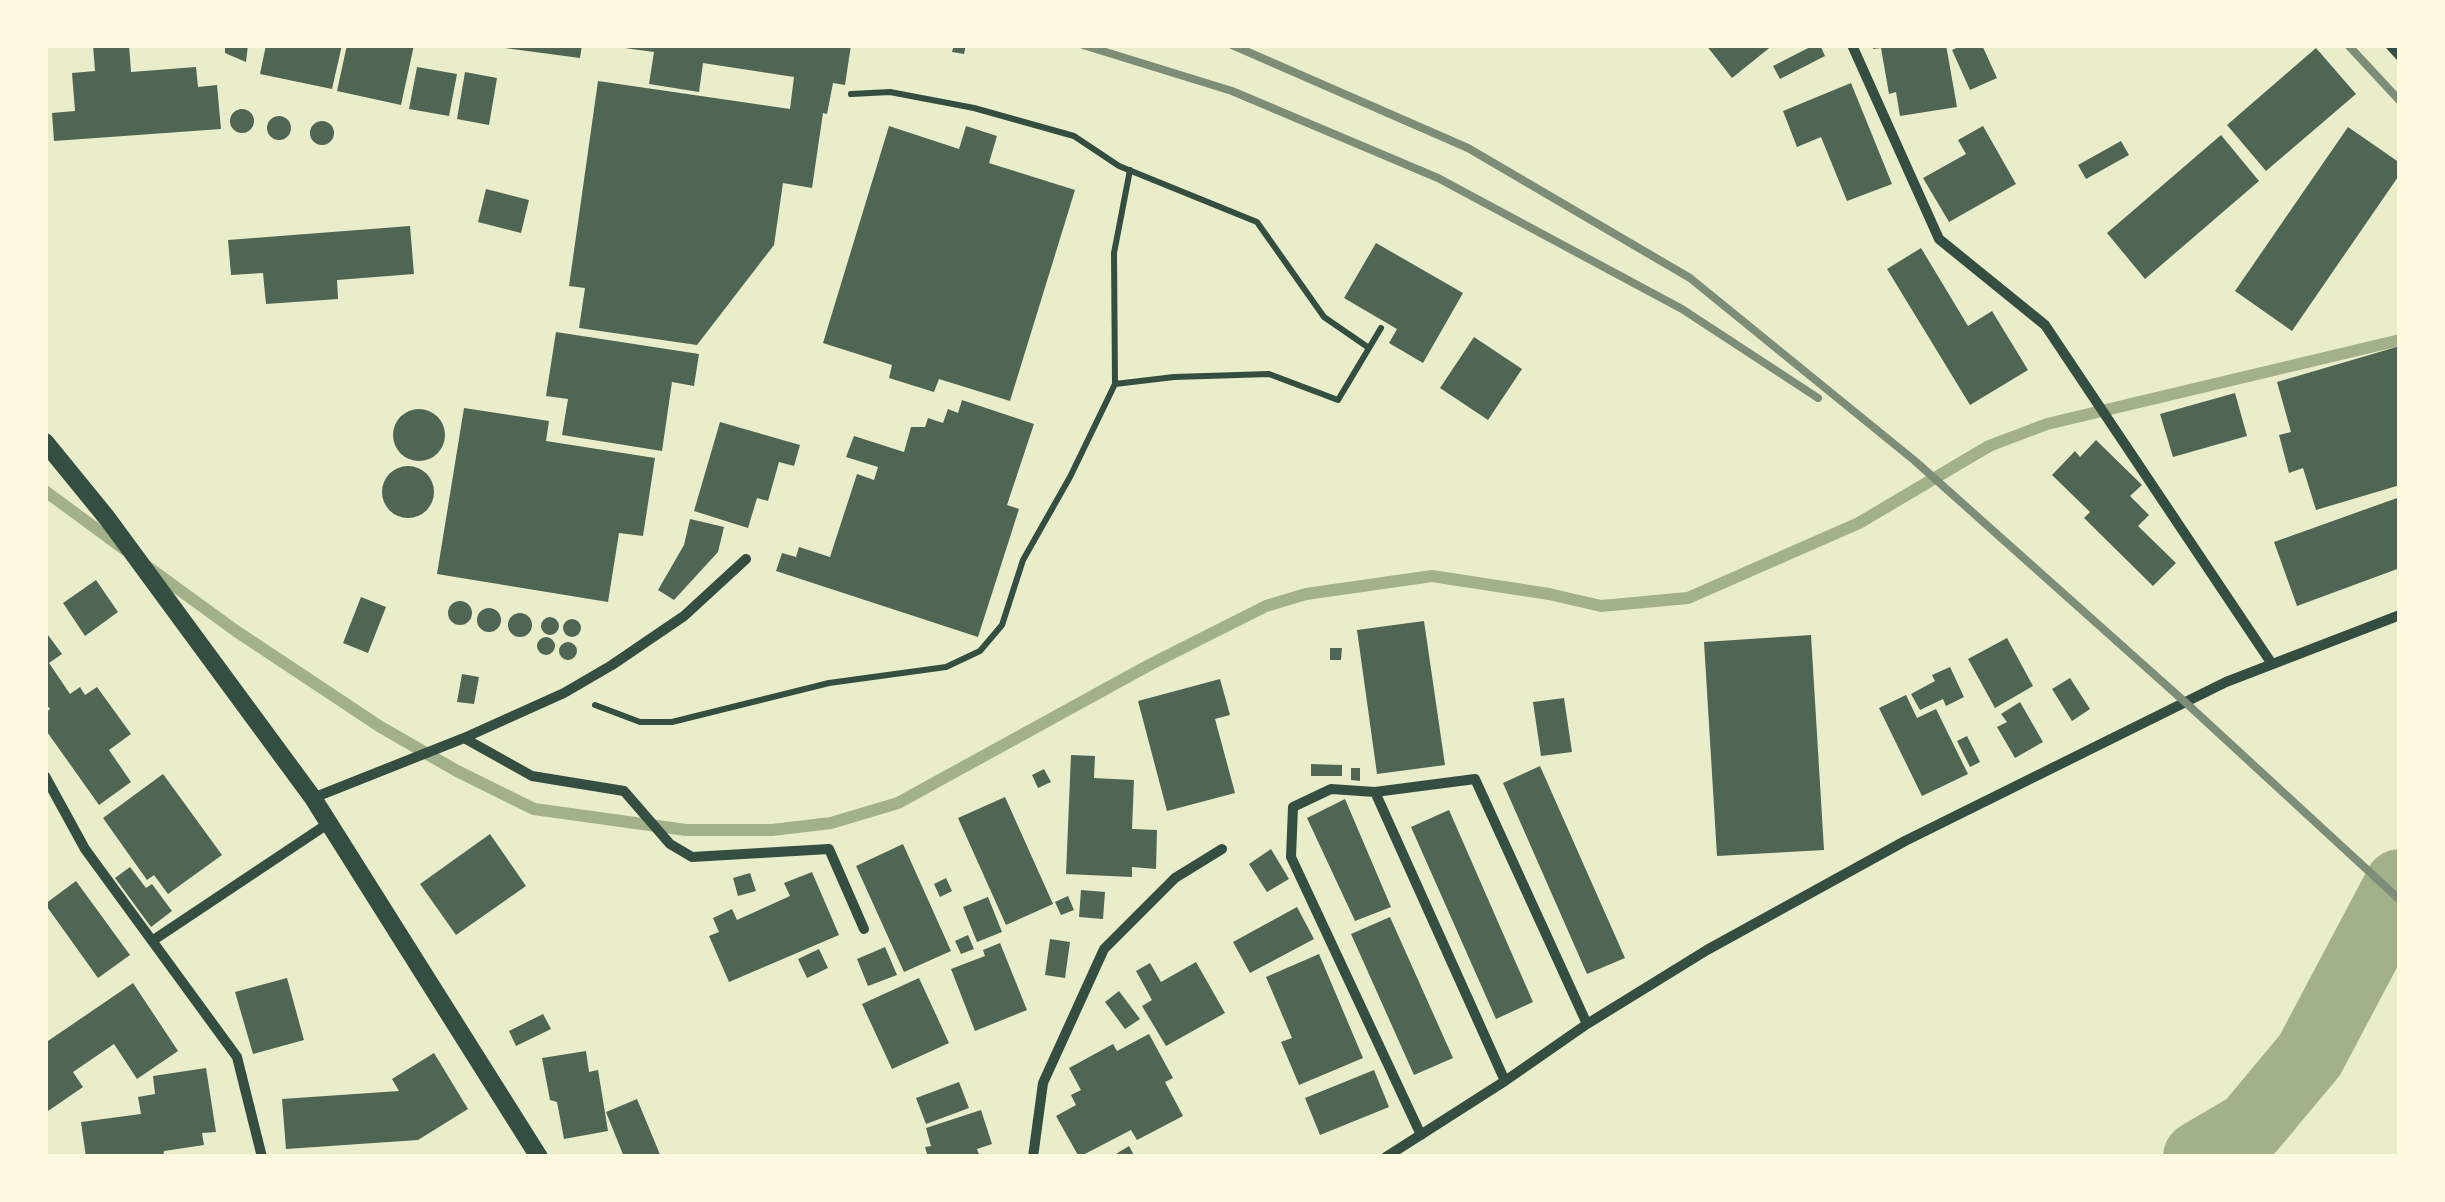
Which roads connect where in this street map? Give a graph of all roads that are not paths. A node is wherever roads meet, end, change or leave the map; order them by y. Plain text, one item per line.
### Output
1 (1852, 45) edge
2 (2390, 45) edge
3 (2400, 56) edge
4 (45, 442) edge
5 (746, 559) dead end
6 (2400, 615) edge
7 (2272, 664) junction
8 (464, 738) junction
9 (45, 776) edge
10 (1376, 792) junction
11 (313, 798) junction
12 (328, 823) junction
13 (1222, 848) dead end
14 (864, 928) dead end
15 (152, 940) junction
16 (1587, 1024) junction
17 (1504, 1081) junction
18 (1421, 1136) junction
19 (262, 1157) edge
20 (539, 1157) edge
21 (1033, 1157) edge
22 (1386, 1157) edge

1 - 7 street
2 - 3 street
4 - 11 street
5 - 8 street
6 - 7 street
7 - 16 street
8 - 11 street
8 - 14 street
9 - 15 street
10 - 16 street
10 - 17 street
10 - 18 street
11 - 12 street
12 - 15 street
12 - 20 street
13 - 21 street
15 - 19 street
16 - 17 street
17 - 18 street
18 - 22 street

